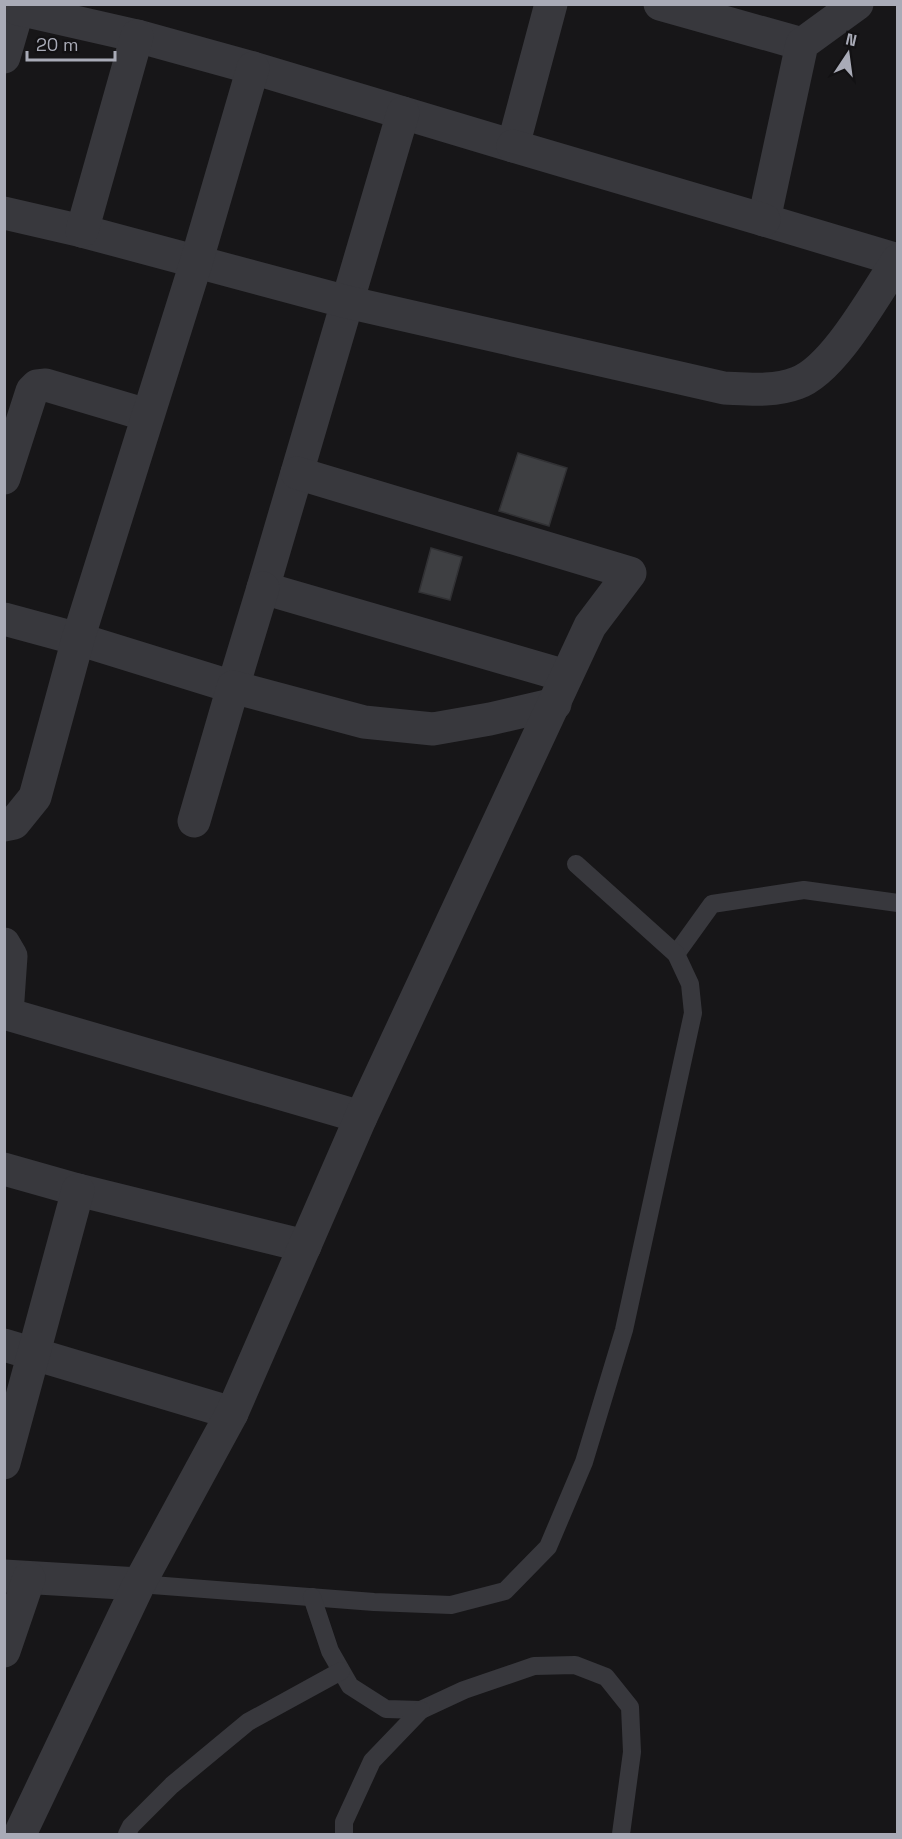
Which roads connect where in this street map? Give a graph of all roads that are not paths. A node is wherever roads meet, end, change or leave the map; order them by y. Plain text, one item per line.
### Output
1 (551, 4) edge
2 (660, 4) edge
3 (857, 4) edge
4 (11, 7) edge
5 (137, 36) junction
6 (802, 44) junction
7 (4, 57) edge
8 (253, 68) junction
9 (403, 113) junction
10 (513, 146) junction
11 (4, 213) edge
12 (764, 220) junction
13 (82, 231) junction
14 (897, 260) edge
15 (196, 263) junction
16 (347, 302) junction
17 (147, 415) junction
18 (297, 473) junction
19 (4, 478) edge
20 (264, 588) junction
21 (4, 619) edge
22 (78, 639) junction
23 (233, 687) junction
24 (560, 690) junction
25 (194, 821) dead end
26 (4, 825) edge
27 (576, 864) dead end
28 (897, 903) edge
29 (4, 944) edge
30 (676, 954) junction
31 (6, 1019) edge
32 (362, 1117) junction
33 (4, 1169) edge
34 (78, 1190) junction
35 (305, 1246) junction
36 (19, 1350) edge
37 (232, 1413) junction
38 (4, 1463) edge
39 (17, 1577) edge
40 (139, 1584) junction
41 (312, 1597) junction
42 (4, 1650) edge
43 (341, 1671) junction
44 (421, 1710) junction
45 (20, 1834) edge
46 (127, 1834) edge
47 (344, 1834) edge
48 (621, 1834) edge

1 - 10 street
2 - 6 street
3 - 6 street
4 - 5 street
4 - 7 street
5 - 8 street
5 - 13 street
6 - 12 street
8 - 9 street
8 - 15 street
9 - 10 street
9 - 16 street
10 - 12 street
11 - 13 street
12 - 14 street
13 - 15 street
14 - 16 street
15 - 16 street
15 - 17 street
16 - 18 street
17 - 19 street
17 - 22 street
18 - 20 street
18 - 24 street
20 - 23 street
20 - 24 street
21 - 22 street
22 - 23 street
22 - 26 street
23 - 24 street
23 - 25 street
24 - 32 street
27 - 30 lane
28 - 30 lane
29 - 31 street
30 - 41 lane
31 - 32 street
32 - 35 street
33 - 34 street
34 - 35 street
34 - 36 street
35 - 37 street
36 - 37 street
36 - 38 street
37 - 40 street
39 - 40 street
39 - 42 street
40 - 41 lane
40 - 45 street
41 - 43 lane
43 - 44 lane
43 - 46 lane
44 - 47 lane
44 - 48 lane

